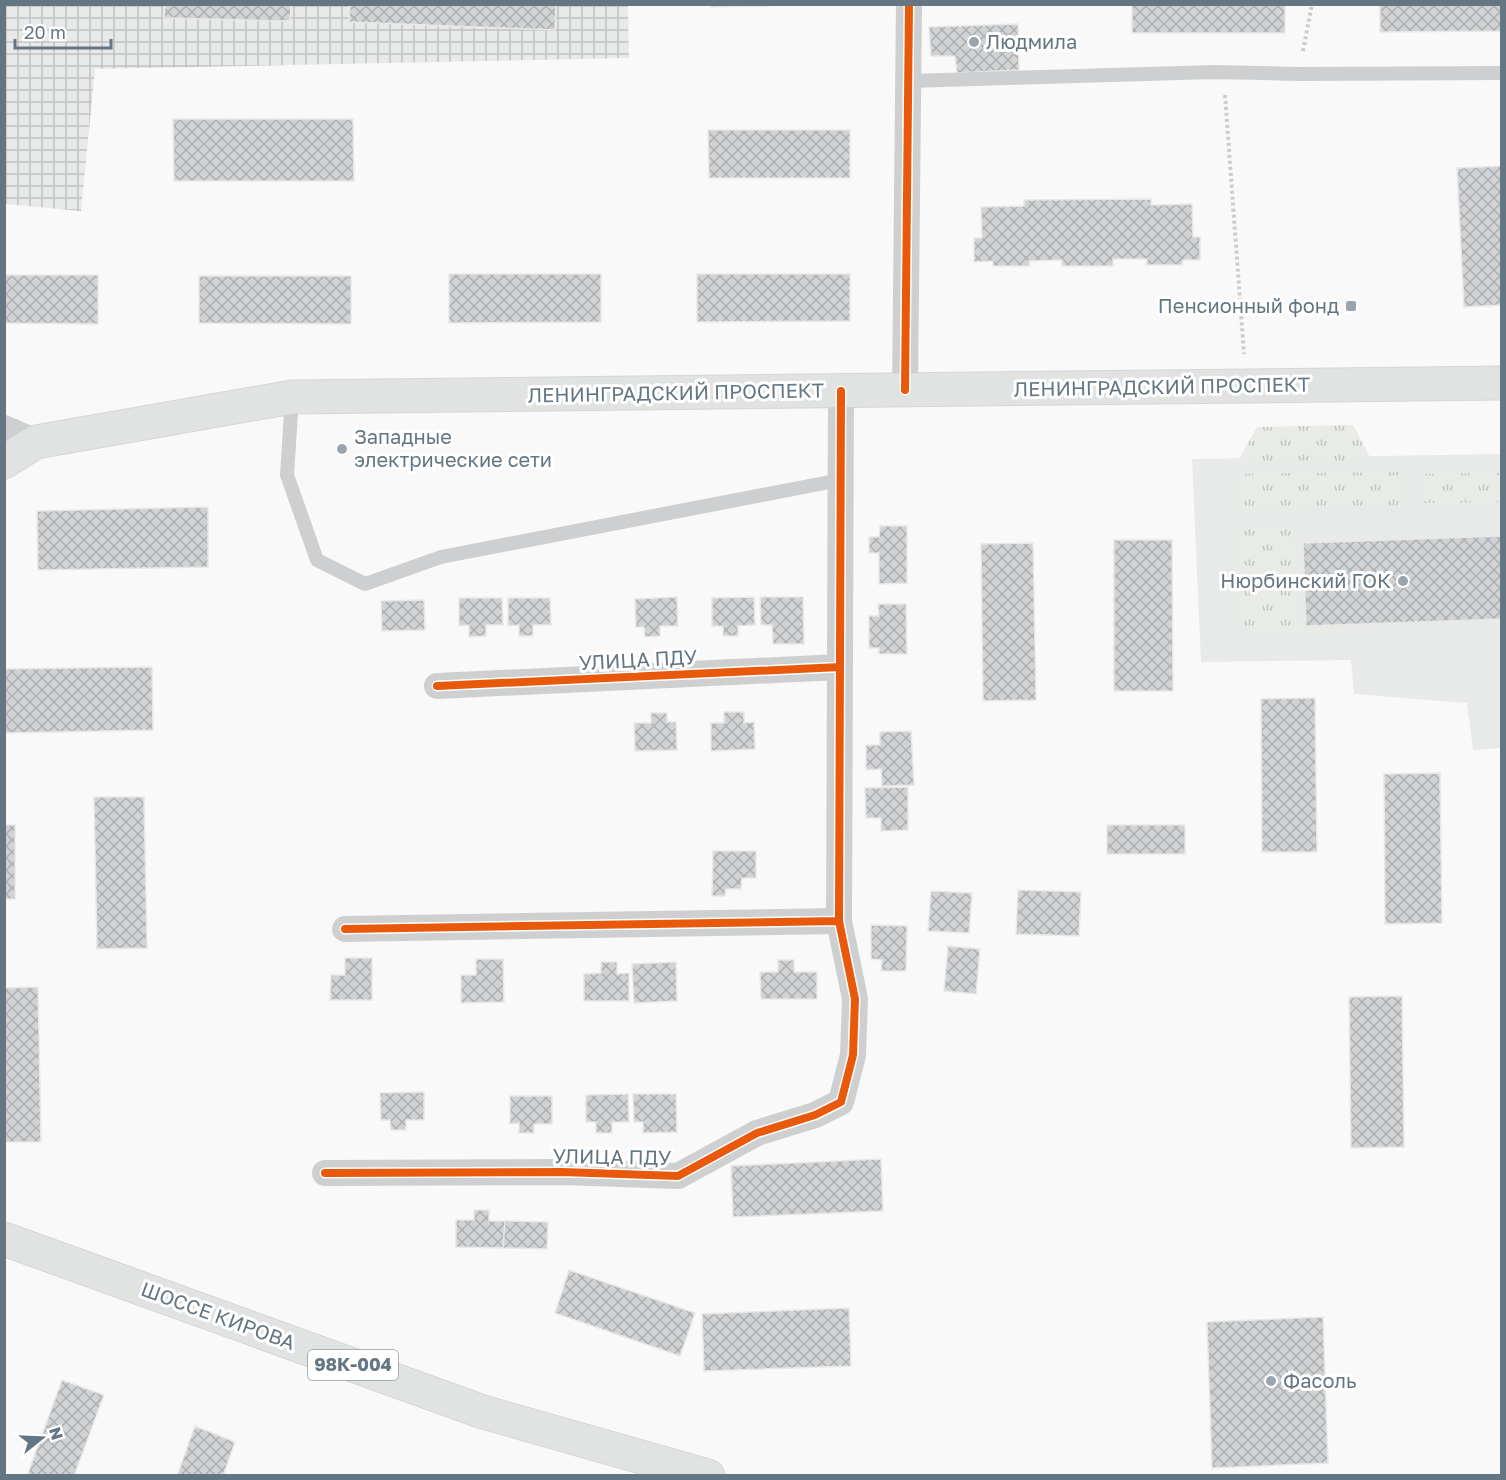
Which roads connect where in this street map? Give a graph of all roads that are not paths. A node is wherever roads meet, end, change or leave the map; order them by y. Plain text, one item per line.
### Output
1 (909, 4) edge
2 (1502, 73) edge
3 (908, 81) junction
4 (1502, 383) edge
5 (905, 390) junction
6 (841, 391) junction
7 (292, 397) junction
8 (4, 428) edge
9 (36, 442) junction
10 (4, 462) edge
11 (840, 480) junction
12 (840, 667) junction
13 (437, 686) dead end
14 (839, 921) junction
15 (345, 929) dead end
16 (326, 1173) dead end
17 (4, 1239) edge
18 (708, 1476) edge

1 - 3 street
2 - 3 lane
3 - 5 street
4 - 5 main road, ЛЕНИНГРАДСКИЙ ПРОСПЕКТ
5 - 6 main road, ЛЕНИНГРАДСКИЙ ПРОСПЕКТ
6 - 7 main road, ЛЕНИНГРАДСКИЙ ПРОСПЕКТ
6 - 11 street, УЛИЦА ПДУ
7 - 9 main road, ЛЕНИНГРАДСКИЙ ПРОСПЕКТ
7 - 11 lane
8 - 9 street
9 - 10 main road, ЛЕНИНГРАДСКИЙ ПРОСПЕКТ
11 - 12 street, УЛИЦА ПДУ
12 - 13 street, УЛИЦА ПДУ
12 - 14 street, УЛИЦА ПДУ
14 - 15 street
14 - 16 street, УЛИЦА ПДУ
17 - 18 main road, ШОССЕ КИРОВА / 98К-004

